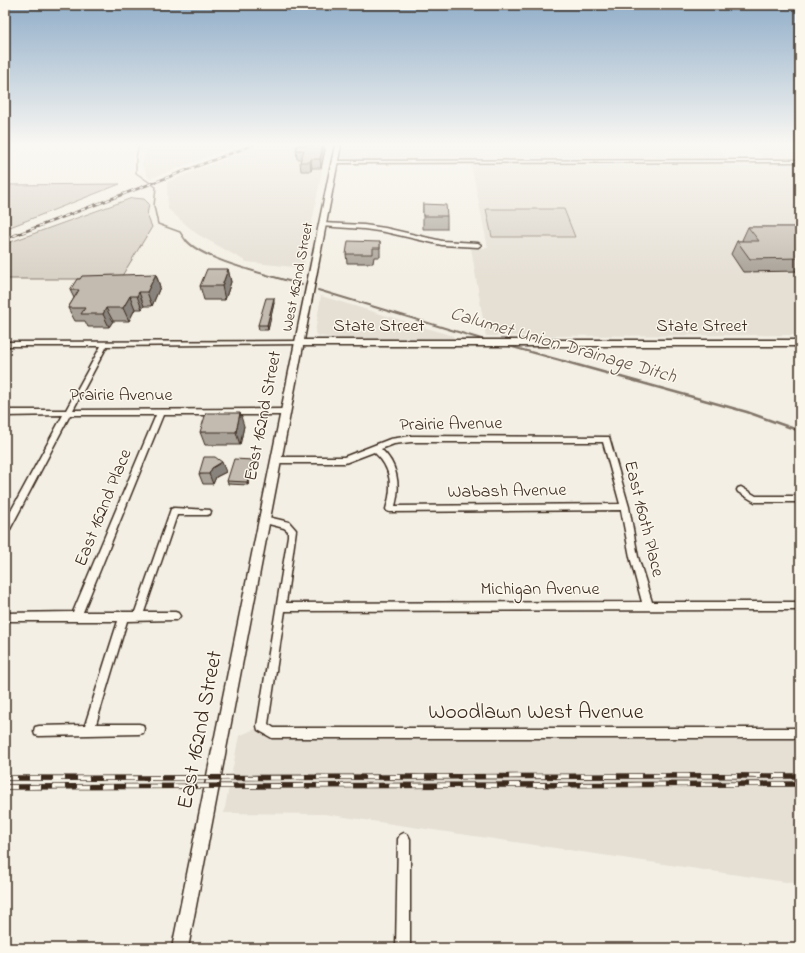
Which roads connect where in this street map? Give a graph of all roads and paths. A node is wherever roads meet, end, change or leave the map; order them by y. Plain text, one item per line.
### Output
1 (329, 189) edge
2 (322, 225) junction
3 (478, 245) dead end
4 (300, 343) junction
5 (800, 343) edge
6 (5, 344) edge
7 (105, 344) junction
8 (161, 412) junction
9 (285, 412) junction
10 (5, 413) edge
11 (67, 413) junction
12 (606, 439) joint
13 (376, 449) junction
14 (276, 460) junction
15 (740, 490) dead end
16 (800, 499) edge
17 (625, 507) junction
18 (207, 512) dead end
19 (264, 520) junction
20 (5, 530) edge
21 (648, 606) junction
22 (800, 606) edge
23 (281, 607) junction
24 (124, 616) junction
25 (138, 616) junction
26 (175, 616) dead end
27 (5, 617) edge
28 (76, 617) junction
29 (139, 729) dead end
30 (89, 730) junction
31 (39, 731) dead end
32 (800, 733) edge
33 (404, 839) dead end
34 (180, 948) edge
35 (403, 948) edge

1 - 2 main road, West 162nd Street
2 - 3 street
2 - 4 main road, West 162nd Street
4 - 5 main road, State Street
4 - 7 street, State Street
4 - 9 main road, East 162nd Street
6 - 7 street, State Street
7 - 11 street
8 - 9 street, Prairie Avenue
8 - 11 street, Prairie Avenue
8 - 28 street, East 162nd Place
9 - 14 main road, East 162nd Street
10 - 11 street, Prairie Avenue
11 - 20 street
12 - 13 street, Prairie Avenue
12 - 17 street, East 160th Place
13 - 14 street, Prairie Avenue
13 - 17 street, Wabash Avenue
14 - 19 main road, East 162nd Street
15 - 16 street
17 - 21 street, East 160th Place
18 - 25 street
19 - 23 street
19 - 34 main road, East 162nd Street
21 - 22 street, Michigan Avenue
21 - 23 street, Michigan Avenue
23 - 32 street, Woodlawn West Avenue
24 - 25 street
24 - 28 street
24 - 30 street
25 - 26 street
27 - 28 street
29 - 30 street
30 - 31 street
33 - 35 street

